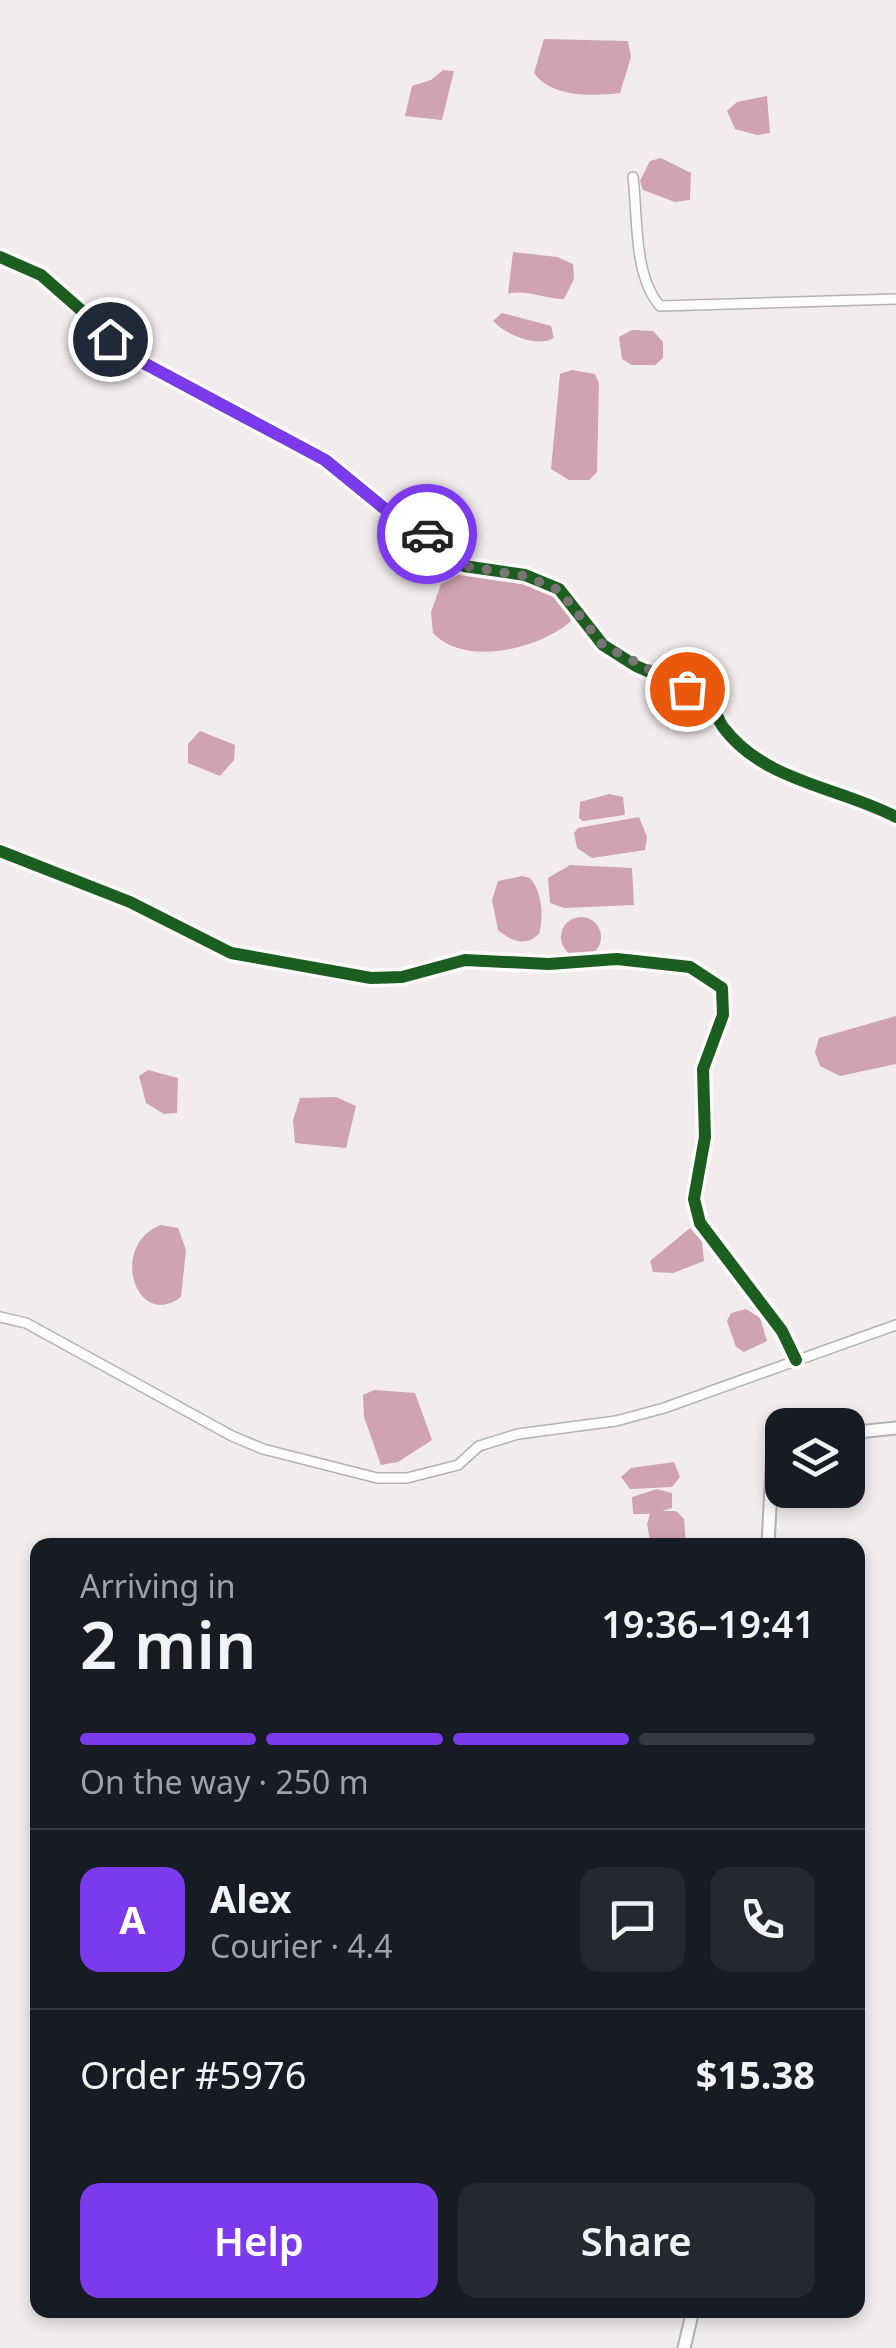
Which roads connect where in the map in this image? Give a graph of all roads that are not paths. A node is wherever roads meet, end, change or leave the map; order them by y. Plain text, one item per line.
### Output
1 (633, 178) dead end
2 (0, 257) edge
3 (896, 299) edge
4 (896, 817) edge
5 (0, 851) edge
6 (0, 1317) edge
7 (896, 1325) edge
8 (796, 1360) junction
9 (896, 1428) edge
10 (865, 1431) edge
11 (770, 1508) edge
12 (768, 1538) edge
13 (690, 2318) edge
14 (684, 2348) edge

1 - 3 street
2 - 4 street
5 - 8 street
6 - 8 street
7 - 8 street
9 - 10 street
11 - 12 street
13 - 14 street

